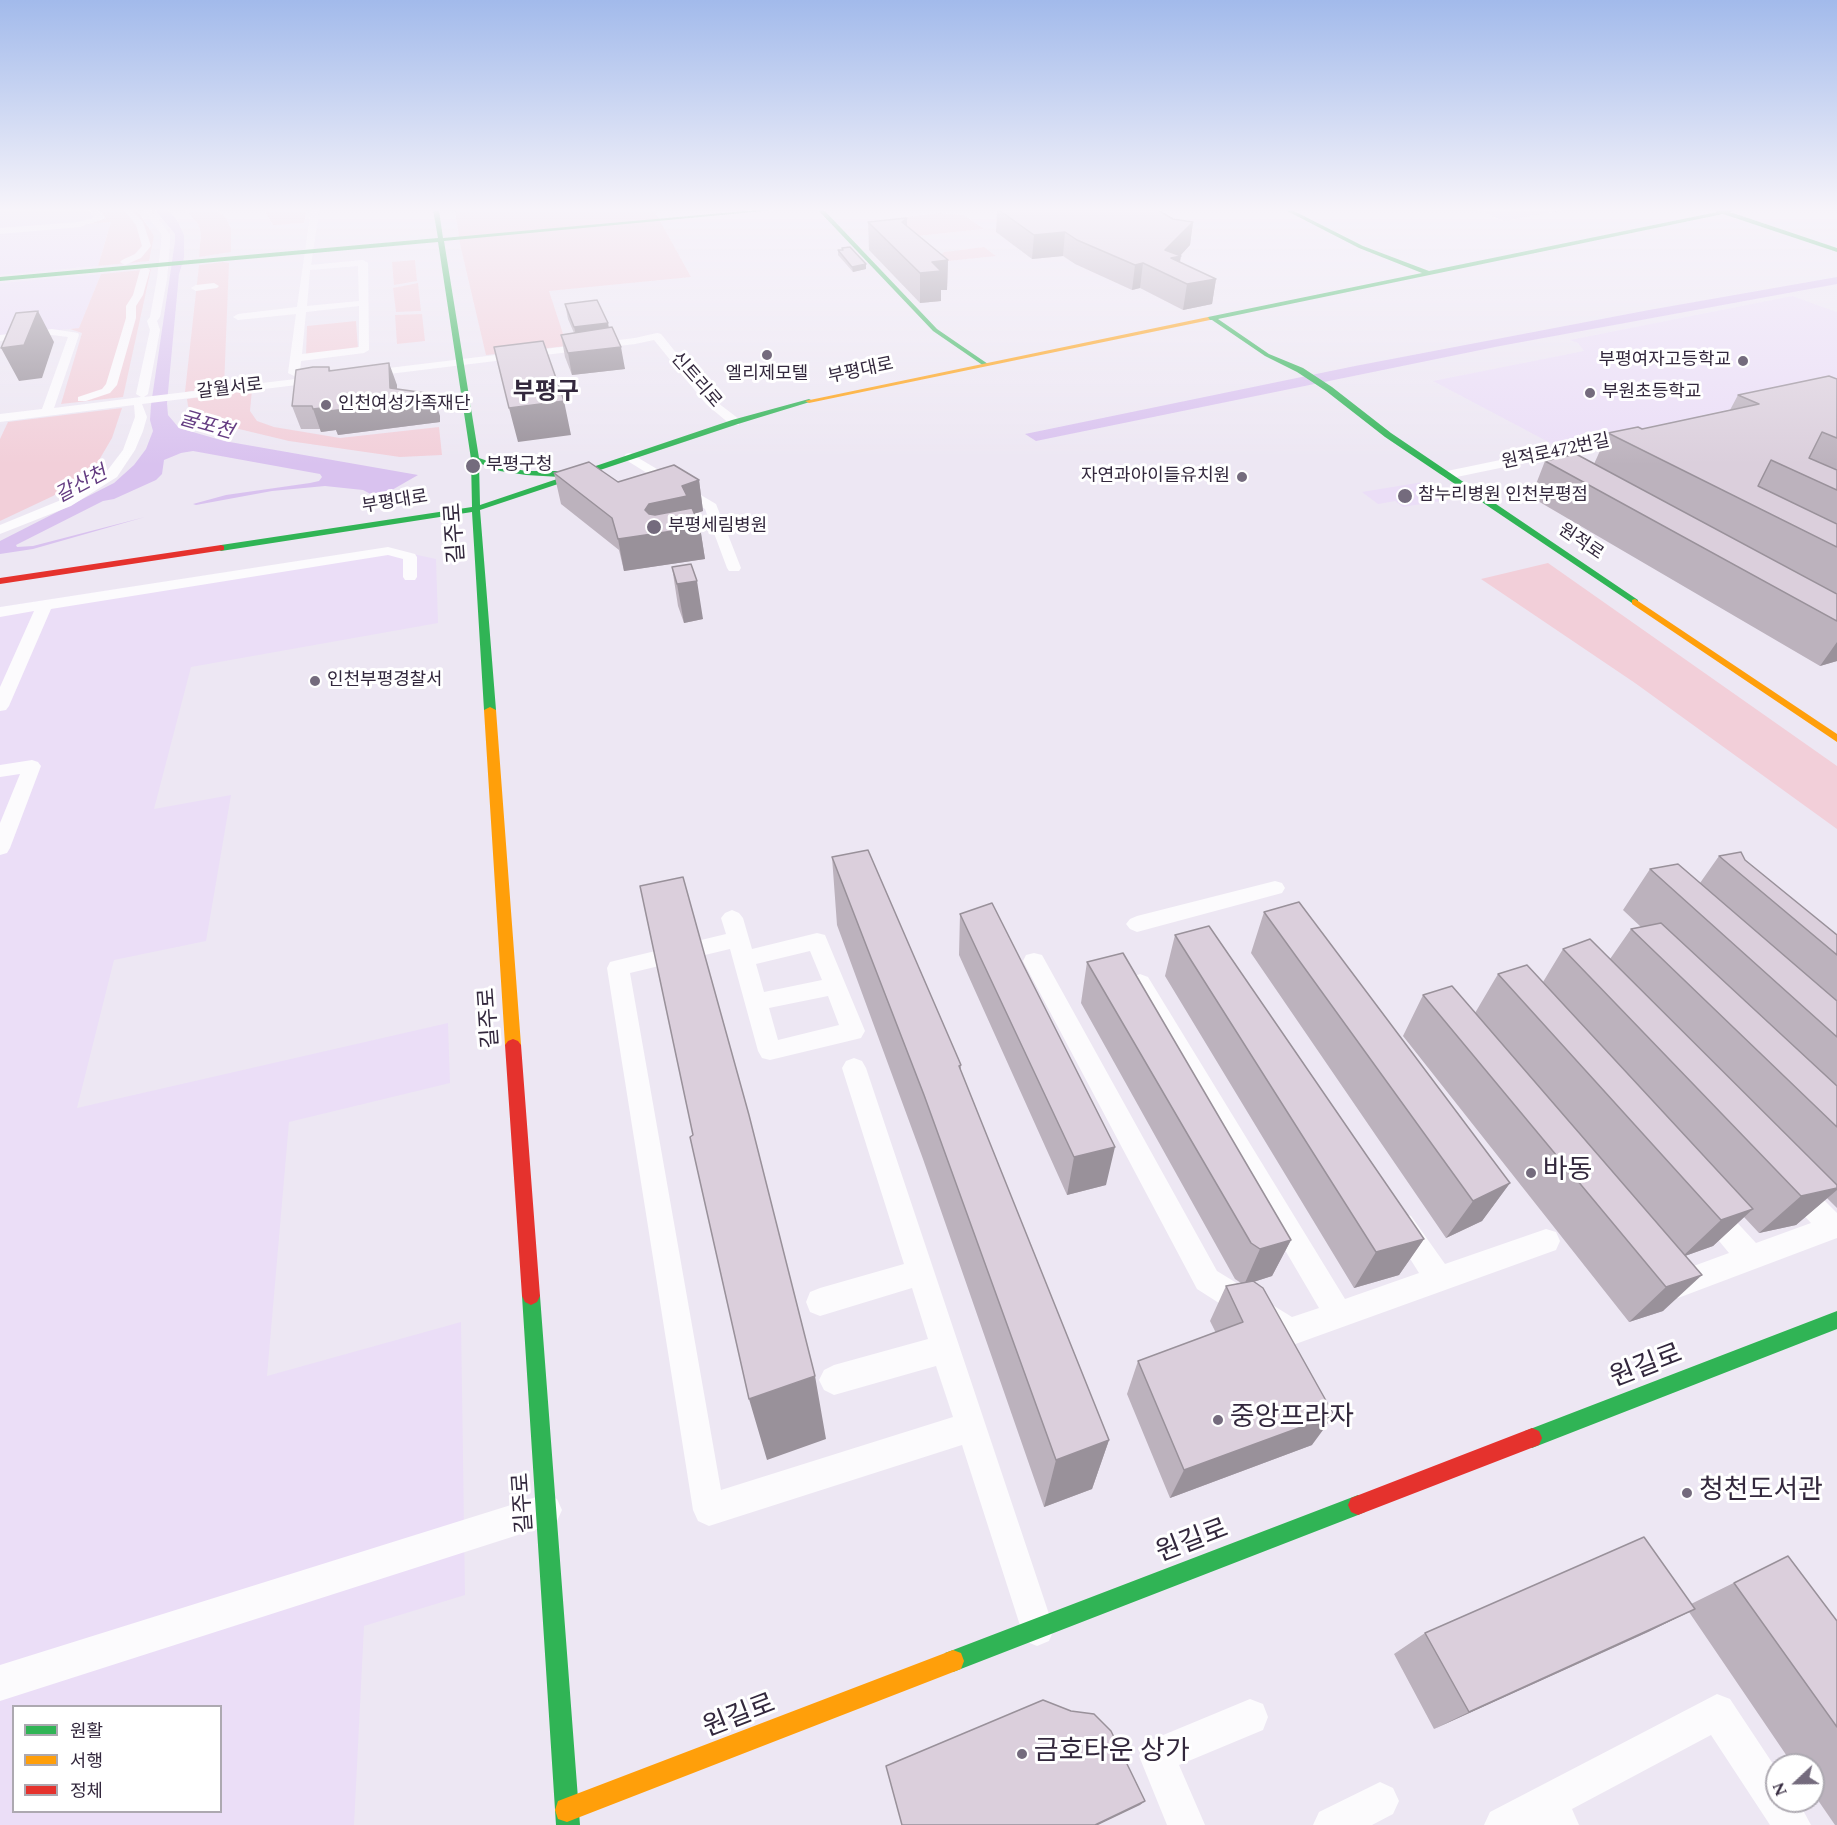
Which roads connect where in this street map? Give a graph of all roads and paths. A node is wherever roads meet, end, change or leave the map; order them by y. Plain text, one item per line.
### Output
1 (138, 295) edge
2 (159, 295) edge
3 (303, 295) edge
4 (363, 295) edge
5 (449, 295) edge
6 (900, 295) edge
7 (1322, 295) edge
8 (363, 303) junction
9 (301, 310) junction
10 (238, 317) dead end
11 (1213, 318) junction
12 (657, 336) joint
13 (0, 338) edge
14 (296, 358) junction
15 (461, 362) junction
16 (986, 365) junction
17 (293, 382) junction
18 (116, 396) junction
19 (82, 399) dead end
20 (47, 412) junction
21 (0, 418) edge
22 (735, 423) junction
23 (1645, 434) edge
24 (630, 457) junction
25 (475, 459) junction
26 (582, 473) junction
27 (1447, 475) junction
28 (602, 486) edge
29 (680, 488) junction
30 (660, 494) edge
31 (476, 509) junction
32 (0, 530) edge
33 (732, 562) dead end
34 (410, 577) dead end
35 (0, 581) edge
36 (45, 605) junction
37 (0, 612) edge
38 (0, 706) edge
39 (1837, 739) edge
40 (0, 771) edge
41 (0, 848) edge
42 (1275, 888) dead end
43 (1137, 924) dead end
44 (738, 939) junction
45 (1034, 961) dead end
46 (1140, 983) edge
47 (836, 986) junction
48 (756, 1002) junction
49 (854, 1068) dead end
50 (1776, 1169) edge
51 (1696, 1195) edge
52 (1386, 1201) edge
53 (1835, 1227) edge
54 (1546, 1241) dead end
55 (1751, 1258) junction
56 (1663, 1267) edge
57 (920, 1272) junction
58 (1439, 1279) junction
59 (819, 1302) dead end
60 (1339, 1315) junction
61 (1837, 1320) edge
62 (945, 1349) junction
63 (834, 1380) dead end
64 (971, 1427) junction
65 (546, 1510) junction
66 (1037, 1629) junction
67 (0, 1683) edge
68 (1250, 1717) dead end
69 (1380, 1801) dead end
70 (567, 1810) junction
71 (1553, 1814) edge
72 (568, 1825) edge
73 (1186, 1825) edge
74 (1332, 1825) edge
75 (1503, 1825) edge
76 (1792, 1825) edge

1 - 18 street
2 - 32 street
3 - 9 street
4 - 8 street
5 - 15 main road, 길주로
6 - 16 main road
7 - 11 main road, 부평대로
8 - 9 street
8 - 14 street
9 - 10 street
9 - 14 street
11 - 16 main road, 부평대로
11 - 27 main road, 원적로
12 - 15 street, 갈월서로
12 - 22 street, 신트리로
13 - 20 street
14 - 17 street
15 - 17 street, 갈월서로
15 - 25 main road, 길주로
16 - 22 main road, 부평대로
17 - 18 street, 갈월서로
18 - 19 street
18 - 20 street, 갈월서로
20 - 21 street, 갈월서로
22 - 24 main road, 부평대로
23 - 27 street, 원적로472번길
24 - 26 main road, 부평대로
24 - 29 street
25 - 26 main road
25 - 31 main road, 길주로
26 - 28 street
26 - 31 main road, 부평대로
27 - 39 main road, 원적로
29 - 30 street
29 - 33 street
31 - 35 main road, 부평대로
31 - 65 main road, 길주로
34 - 36 street
36 - 37 street
36 - 38 street
40 - 41 street
42 - 43 street
44 - 47 street
44 - 48 street
44 - 64 street
45 - 60 street
46 - 60 street
47 - 48 street
47 - 48 street
49 - 57 street
50 - 53 street
51 - 55 street
52 - 58 street
53 - 55 street
54 - 58 street
55 - 56 street
57 - 59 street
57 - 62 street
58 - 60 street
61 - 66 main road, 원길로
62 - 63 street
62 - 64 street
64 - 66 street
65 - 67 street
65 - 70 main road, 길주로
66 - 70 main road, 원길로
68 - 73 street
69 - 74 street
70 - 72 main road, 길주로
71 - 75 street
71 - 76 street

